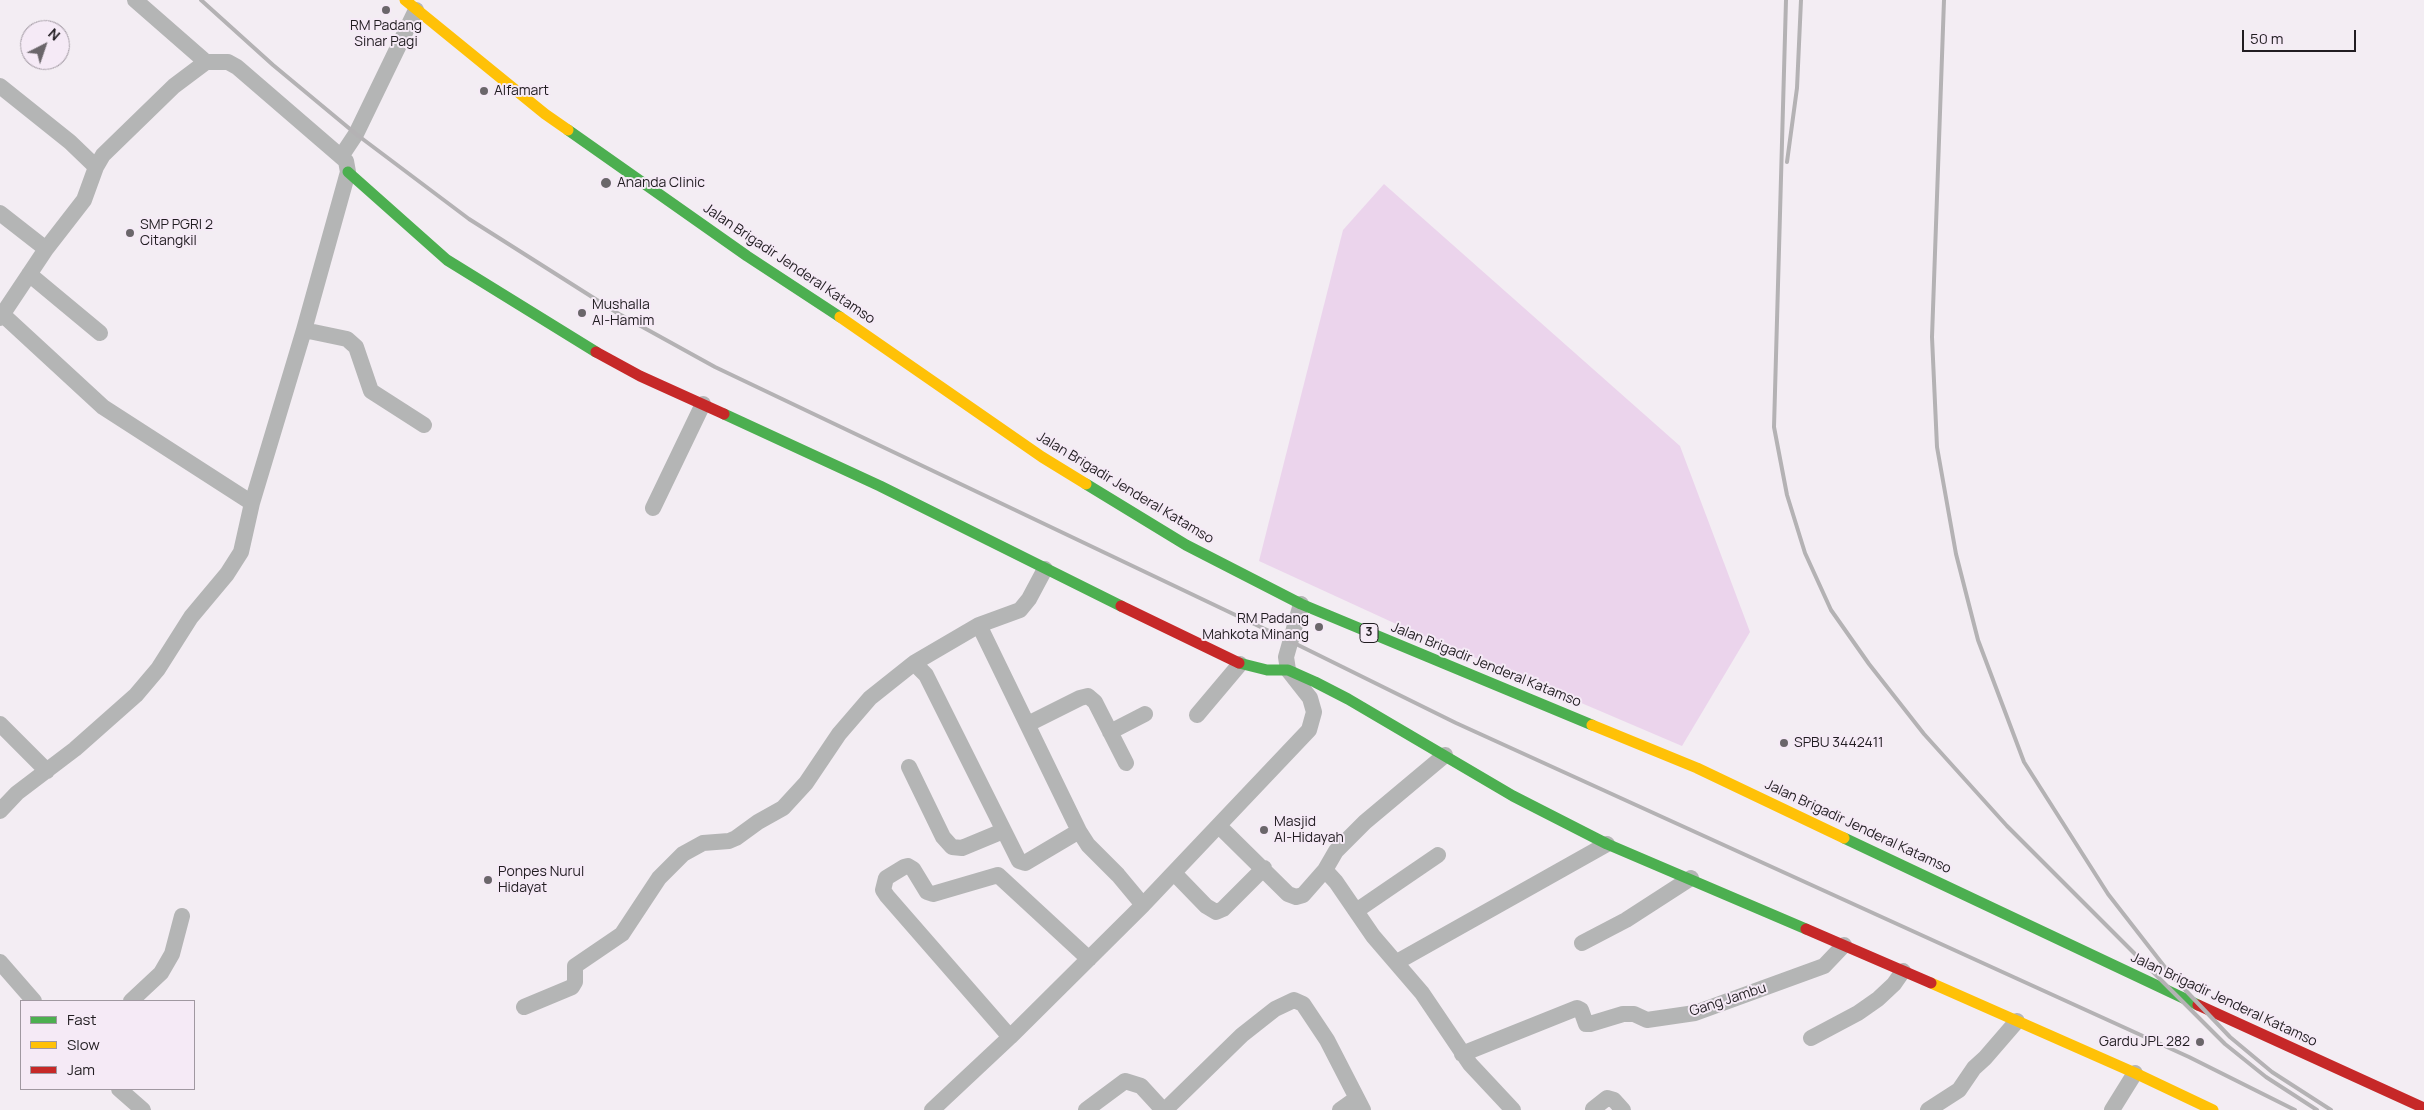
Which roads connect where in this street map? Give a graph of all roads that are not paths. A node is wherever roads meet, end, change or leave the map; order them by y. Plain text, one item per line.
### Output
1 (135, 0) edge
2 (410, 5) edge
3 (206, 62) junction
4 (0, 86) edge
5 (342, 155) junction
6 (96, 167) junction
7 (348, 172) junction
8 (0, 212) edge
9 (46, 249) junction
10 (29, 274) junction
11 (1, 316) edge
12 (304, 330) junction
13 (100, 333) dead end
14 (703, 404) junction
15 (424, 425) dead end
16 (252, 503) junction
17 (653, 508) dead end
18 (1045, 569) junction
19 (1301, 604) junction
20 (979, 625) junction
21 (914, 663) junction
22 (1240, 664) junction
23 (1288, 670) junction
24 (1144, 714) dead end
25 (1197, 715) dead end
26 (0, 724) edge
27 (1028, 724) junction
28 (1110, 732) junction
29 (1445, 755) junction
30 (1126, 764) dead end
31 (908, 767) dead end
32 (47, 771) junction
33 (0, 810) edge
34 (1219, 826) junction
35 (1003, 831) junction
36 (1079, 831) junction
37 (1607, 844) junction
38 (1438, 855) dead end
39 (1264, 868) junction
40 (1325, 870) junction
41 (1174, 873) junction
42 (1691, 878) junction
43 (1142, 905) junction
44 (1356, 911) junction
45 (182, 916) dead end
46 (1582, 942) dead end
47 (1844, 945) junction
48 (1089, 958) junction
49 (0, 962) edge
50 (1397, 962) junction
51 (1903, 971) junction
52 (33, 1000) edge
53 (132, 1000) edge
54 (524, 1006) dead end
55 (2017, 1021) junction
56 (1010, 1037) junction
57 (1811, 1038) dead end
58 (1462, 1054) junction
59 (2135, 1073) junction
60 (120, 1090) edge
61 (1360, 1104) edge
62 (2424, 1108) edge
63 (1593, 1109) edge
64 (143, 1110) edge
65 (932, 1110) edge
66 (1086, 1110) edge
67 (1164, 1110) edge
68 (1340, 1110) edge
69 (1513, 1110) edge
70 (1623, 1110) edge
71 (1928, 1110) edge
72 (2112, 1110) edge
73 (2212, 1110) edge

1 - 3 street
2 - 5 street
2 - 19 main road, Jalan Brigadir Jenderal Katamso / 3
3 - 5 street
3 - 6 street
4 - 6 street
5 - 7 street
6 - 9 street
7 - 12 street
7 - 14 main road
8 - 9 street
9 - 10 street
10 - 11 street
10 - 13 street
11 - 16 street
12 - 15 street
12 - 16 street
14 - 17 street
14 - 18 main road
16 - 32 street
18 - 20 street
18 - 22 main road
19 - 23 street
19 - 62 main road, Jalan Brigadir Jenderal Katamso / 3
20 - 21 street
20 - 27 street
21 - 35 street
21 - 54 street
22 - 23 main road
22 - 25 street
23 - 29 main road
23 - 34 street
24 - 28 street
26 - 32 street
27 - 28 street
27 - 36 street
28 - 30 street
29 - 37 main road
29 - 40 street
31 - 35 street
32 - 33 street
34 - 39 street
34 - 41 street
35 - 36 street
36 - 43 street
37 - 42 main road
37 - 50 street
38 - 44 street
39 - 40 street
39 - 41 street
40 - 44 street
41 - 43 street
42 - 46 street
42 - 47 main road
43 - 48 street
44 - 50 street
45 - 53 street
47 - 51 main road
47 - 58 street, Gang Jambu
48 - 56 street
48 - 56 street
49 - 52 street
50 - 58 street
51 - 55 main road
51 - 57 street
55 - 59 main road
55 - 71 street
56 - 65 street
58 - 69 street
59 - 72 street
59 - 73 main road
60 - 64 street
61 - 67 street
61 - 68 street
63 - 70 street
66 - 67 street

